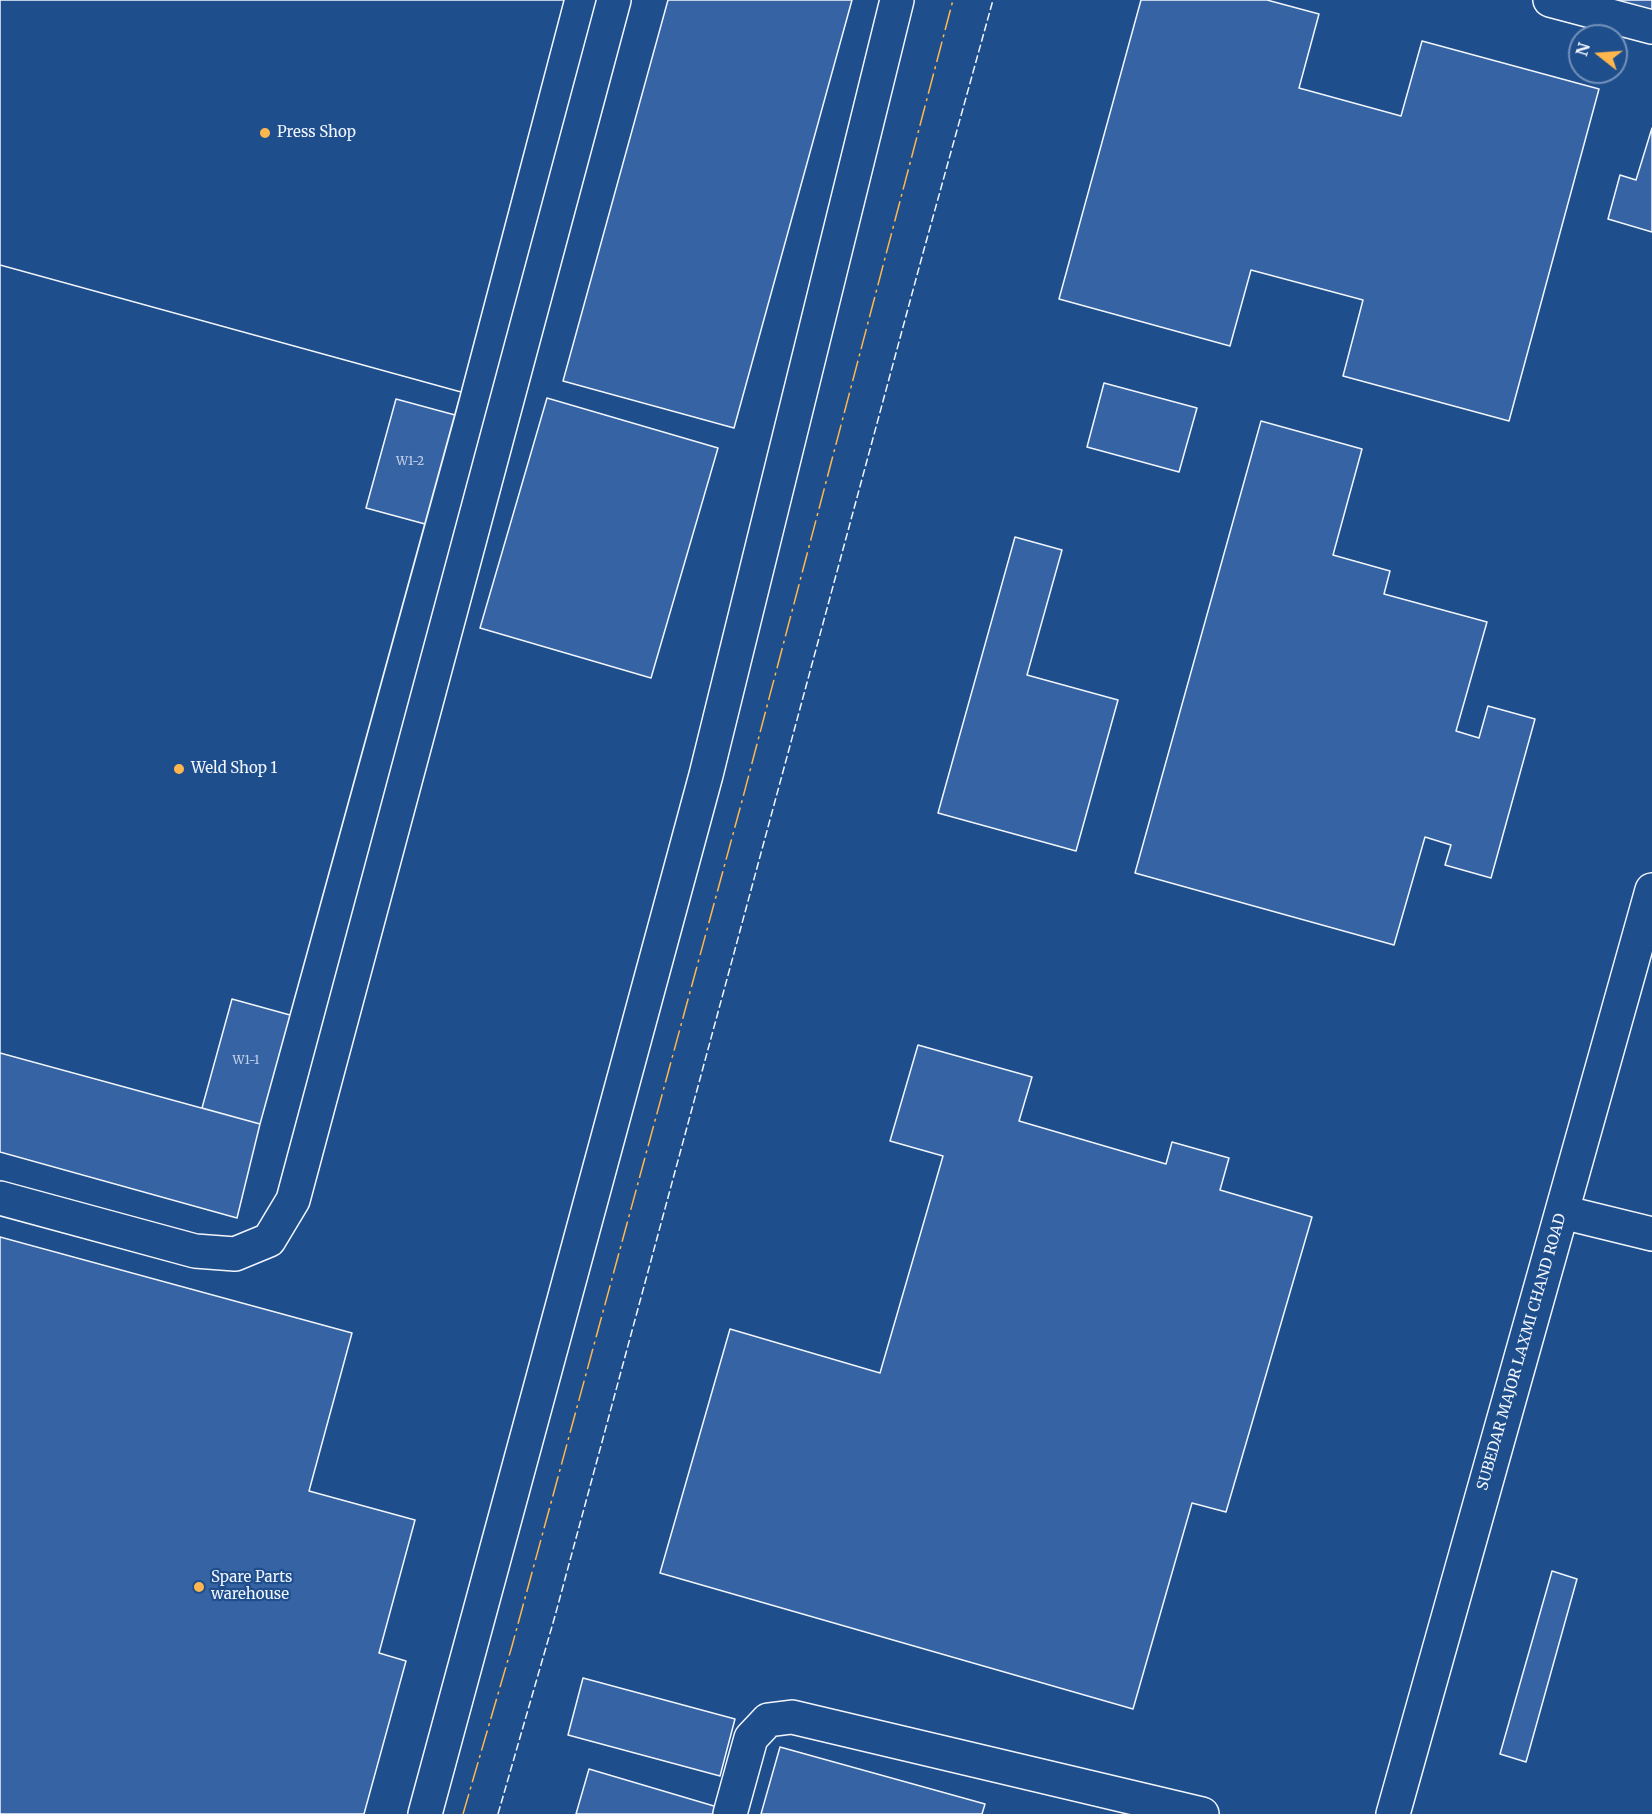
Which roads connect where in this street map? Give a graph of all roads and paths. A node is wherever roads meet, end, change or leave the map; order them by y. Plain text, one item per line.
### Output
1 (614, 0) edge
2 (897, 0) edge
3 (1550, 0) edge
4 (1652, 27) edge
5 (1652, 890) edge
6 (0, 1198) edge
7 (1562, 1212) junction
8 (1652, 1234) edge
9 (425, 1814) edge
10 (730, 1814) edge
11 (1202, 1814) edge
12 (1393, 1814) edge

1 - 6 street
2 - 9 street
3 - 4 street
5 - 7 street, SUBEDAR MAJOR LAXMI CHAND ROAD
7 - 8 street
7 - 12 street, SUBEDAR MAJOR LAXMI CHAND ROAD
10 - 11 street

